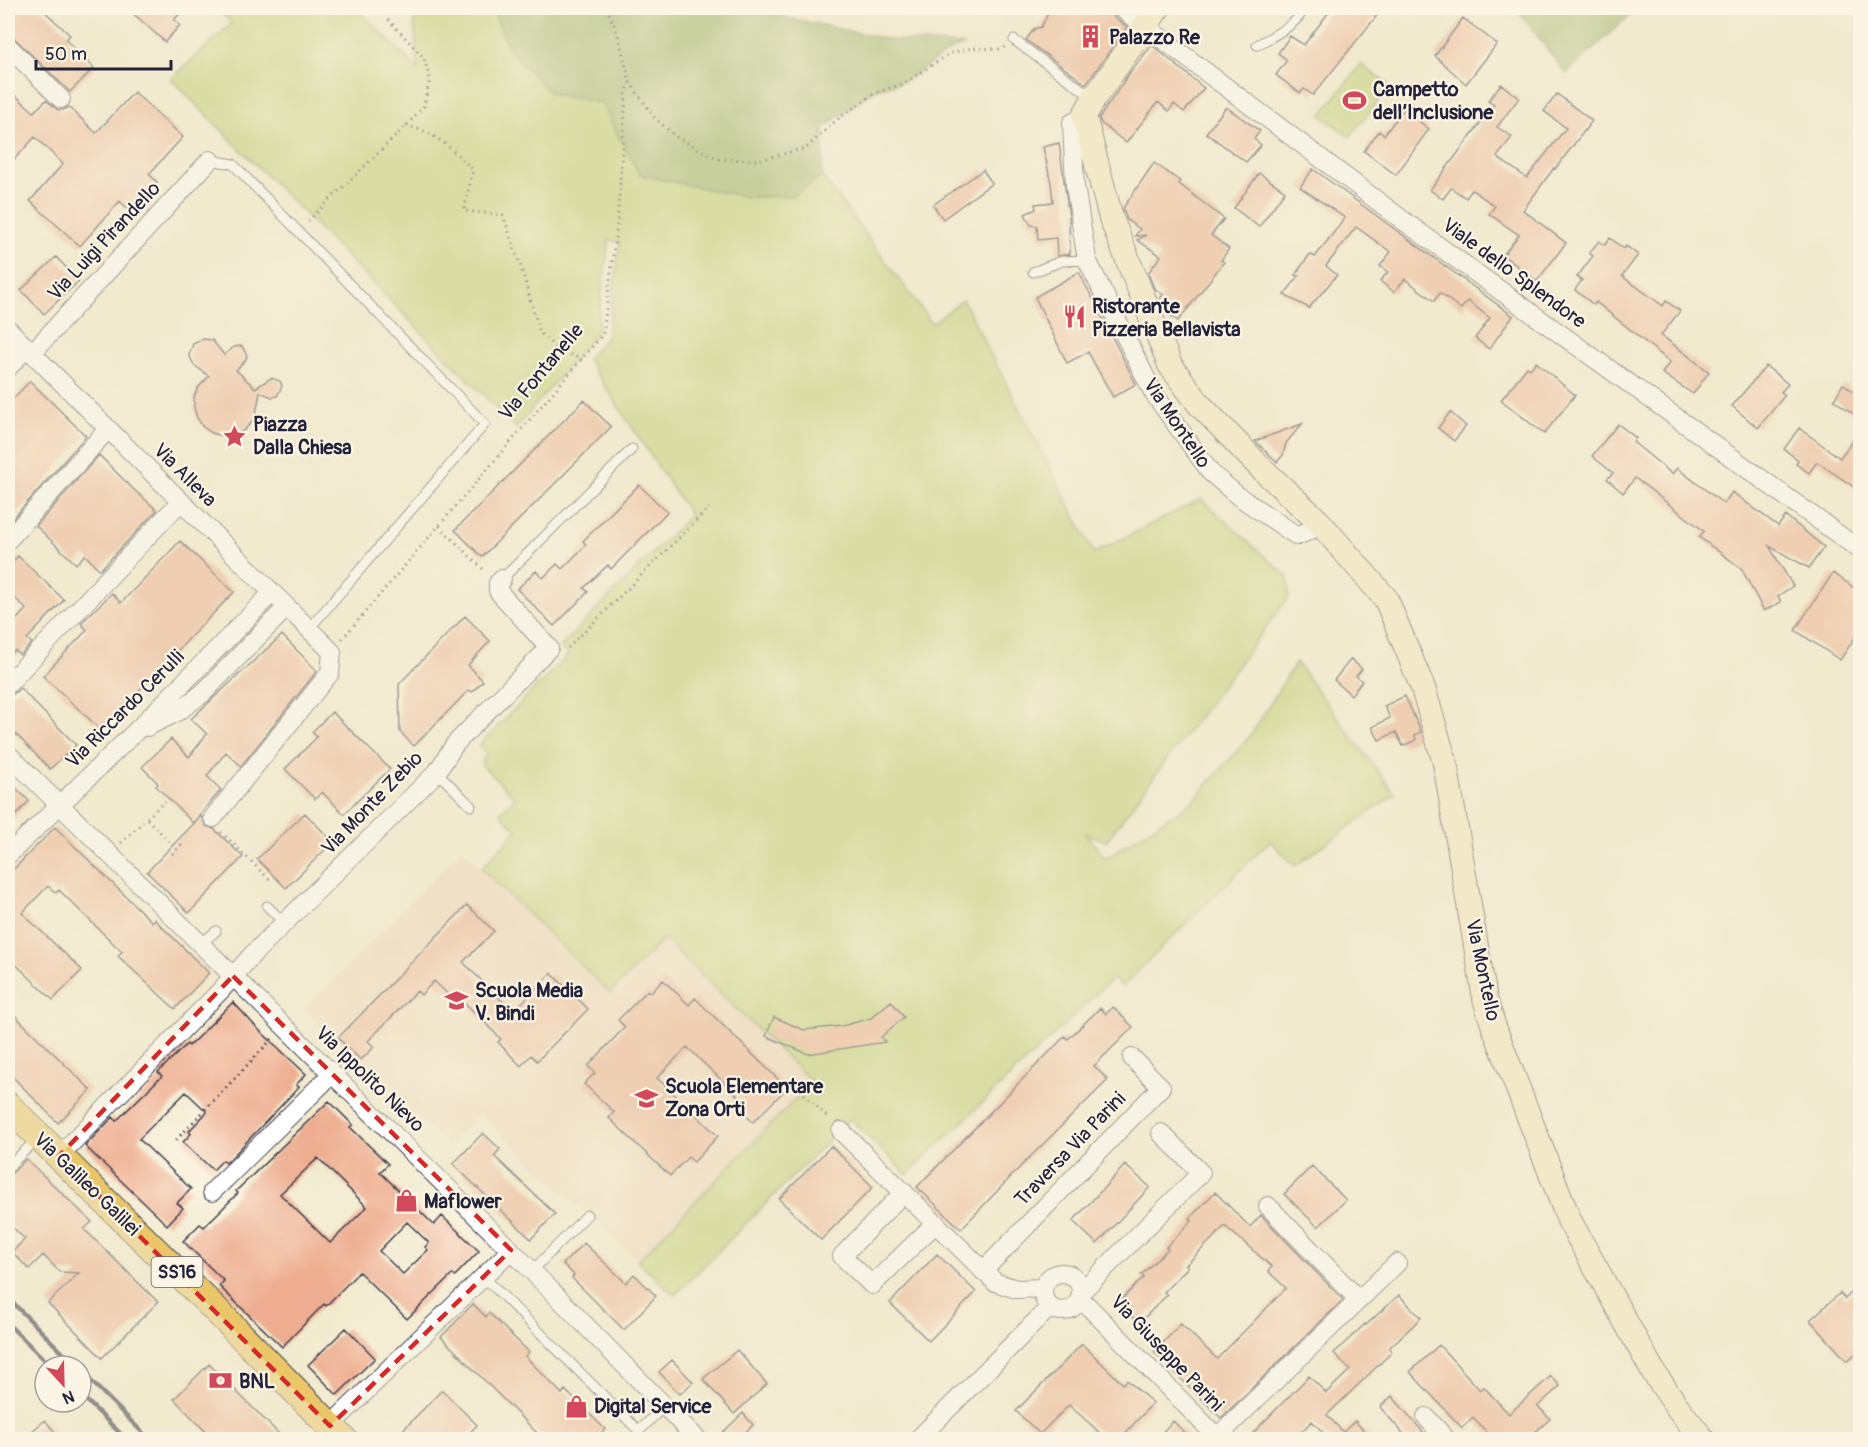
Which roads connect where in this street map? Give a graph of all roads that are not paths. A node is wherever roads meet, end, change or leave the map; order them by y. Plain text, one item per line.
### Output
1 (1121, 8) edge
2 (1304, 8) edge
3 (1152, 16) edge
4 (1014, 40) road end
5 (1257, 45) dead end
6 (8, 46) edge
7 (62, 99) dead end
8 (1089, 107) junction
9 (210, 160) joint
10 (1087, 260) junction
11 (1033, 272) dead end
12 (8, 329) edge
13 (29, 350) junction
14 (8, 368) edge
15 (108, 429) junction
16 (632, 449) dead end
17 (181, 501) junction
18 (1319, 522) junction
19 (8, 540) edge
20 (1860, 550) edge
21 (500, 581) joint
22 (272, 593) junction
23 (287, 607) junction
24 (309, 629) junction
25 (8, 684) edge
26 (134, 733) junction
27 (8, 753) edge
28 (437, 772) junction
29 (59, 805) junction
30 (471, 806) dead end
31 (214, 822) road end
32 (8, 855) edge
33 (267, 906) dead end
34 (284, 923) junction
35 (216, 931) dead end
36 (201, 944) junction
37 (233, 976) junction
38 (1132, 1058) dead end
39 (332, 1074) junction
40 (8, 1106) edge
41 (841, 1131) road end
42 (1161, 1133) dead end
43 (39, 1137) junction
44 (59, 1156) junction
45 (8, 1167) edge
46 (212, 1192) dead end
47 (904, 1192) junction
48 (1268, 1206) dead end
49 (588, 1215) dead end
50 (936, 1223) junction
51 (511, 1250) junction
52 (1397, 1263) dead end
53 (532, 1270) junction
54 (983, 1271) junction
55 (483, 1276) junction
56 (1043, 1288) junction
57 (1081, 1295) junction
58 (1359, 1300) junction
59 (1050, 1307) junction
60 (664, 1406) junction
61 (1426, 1417) dead end
62 (345, 1418) edge
63 (1217, 1439) edge
64 (387, 1440) edge
65 (392, 1440) edge
66 (698, 1440) edge
67 (917, 1440) edge
68 (1447, 1440) edge
69 (1703, 1440) edge

1 - 3 street, Viale dello Splendore
2 - 5 lane
3 - 8 main road, Via Montello
3 - 20 street, Viale dello Splendore
4 - 8 lane
6 - 7 street
8 - 10 street, Via Montello
8 - 18 main road, Via Montello
9 - 13 street, Via Luigi Pirandello
9 - 24 lane
10 - 11 lane
10 - 18 street, Via Montello
12 - 13 street, Via Alleva
13 - 14 street, Via Luigi Pirandello
13 - 15 street, Via Alleva
15 - 17 street, Via Alleva
15 - 19 street
16 - 21 lane
17 - 22 street, Via Alleva
17 - 25 street
18 - 69 main road, Via Montello
21 - 28 street, Via Monte Zebio
22 - 23 street, Via Alleva
22 - 26 street, Via Riccardo Cerulli
23 - 24 street, Via Alleva
23 - 26 street
24 - 31 street, Via Alleva
26 - 29 street, Via Riccardo Cerulli
27 - 29 street, Via Ippolito Nievo
28 - 30 lane
28 - 34 street, Via Monte Zebio
29 - 32 street, Via Riccardo Cerulli
29 - 36 street, Via Ippolito Nievo
33 - 34 lane
34 - 37 street, Via Monte Zebio
35 - 36 lane
36 - 37 street, Via Ippolito Nievo
37 - 39 street, Via Ippolito Nievo
37 - 44 street, Via Monte Zebio
38 - 54 street, Traversa Via Parini
39 - 46 street
39 - 51 street, Via Ippolito Nievo
40 - 43 main road, Via Galileo Galilei / SS16
41 - 47 street
42 - 57 street
43 - 44 main road, Via Galileo Galilei / SS16
43 - 45 lane
44 - 62 main road, Via Galileo Galilei / SS16
47 - 50 street
47 - 50 street
48 - 58 street
49 - 53 lane
50 - 54 street
51 - 53 street, Via Ippolito Nievo
51 - 55 street
52 - 58 street
53 - 60 street, Via Ippolito Nievo
54 - 56 street
55 - 60 lane
55 - 62 street
56 - 57 street
56 - 59 street
57 - 59 street
57 - 63 street, Via Giuseppe Parini
58 - 63 street
59 - 67 street
60 - 66 street, Via Ippolito Nievo
61 - 68 street
64 - 65 lane

